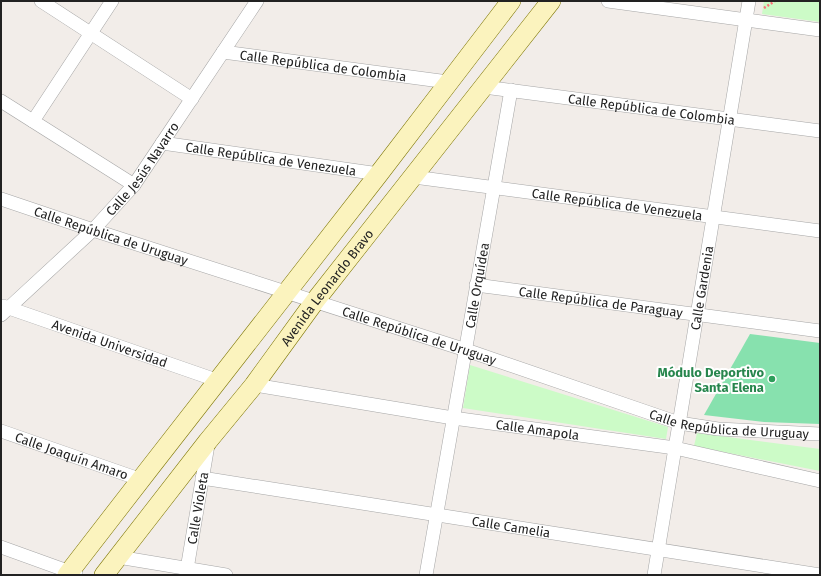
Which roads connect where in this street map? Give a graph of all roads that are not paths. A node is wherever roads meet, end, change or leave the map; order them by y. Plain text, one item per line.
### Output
1 (41, 1) edge
2 (112, 1) edge
3 (511, 1) edge
4 (551, 1) edge
5 (608, 1) edge
6 (749, 1) edge
7 (252, 3) edge
8 (746, 20) junction
9 (820, 30) edge
10 (91, 33) junction
11 (223, 52) junction
12 (448, 82) junction
13 (484, 87) junction
14 (511, 90) junction
15 (192, 99) junction
16 (1, 101) edge
17 (730, 119) junction
18 (32, 121) junction
19 (820, 131) edge
20 (162, 143) junction
21 (379, 174) junction
22 (414, 177) junction
23 (134, 185) junction
24 (494, 187) junction
25 (1, 199) edge
26 (714, 216) junction
27 (93, 230) junction
28 (820, 231) edge
29 (476, 285) junction
30 (286, 292) junction
31 (315, 301) junction
32 (3, 309) edge
33 (697, 314) junction
34 (820, 331) edge
35 (466, 350) junction
36 (219, 381) junction
37 (254, 385) junction
38 (453, 418) junction
39 (679, 423) junction
40 (1, 431) edge
41 (820, 434) edge
42 (208, 441) junction
43 (675, 448) junction
44 (202, 478) junction
45 (142, 480) junction
46 (820, 481) edge
47 (436, 515) junction
48 (1, 547) edge
49 (658, 549) junction
50 (118, 557) junction
51 (187, 572) edge
52 (72, 574) edge
53 (104, 575) edge
54 (226, 575) edge
55 (426, 575) edge
56 (654, 575) edge
57 (820, 575) edge

1 - 10 street
2 - 10 street
3 - 12 street
4 - 13 street, Avenida Leonardo Bravo
5 - 8 street
6 - 8 street, Calle Gardenia
7 - 11 street, Calle Jesús Navarro
8 - 9 street
8 - 17 street, Calle Gardenia
10 - 15 street
10 - 18 street
11 - 12 street, Calle República de Colombia
11 - 15 street, Calle Jesús Navarro
12 - 21 street
13 - 14 street, Calle República de Colombia
13 - 22 street, Avenida Leonardo Bravo
14 - 17 street, Calle República de Colombia
14 - 24 street, Calle Orquídea
15 - 20 street, Calle Jesús Navarro
16 - 18 street
17 - 19 street, Calle República de Colombia
17 - 26 street, Calle Gardenia
18 - 23 street
20 - 21 street, Calle República de Venezuela
20 - 23 street, Calle Jesús Navarro
21 - 30 street
22 - 24 street, Calle República de Venezuela
22 - 31 street, Avenida Leonardo Bravo
23 - 27 street, Calle Jesús Navarro
24 - 26 street, Calle República de Venezuela
24 - 29 street, Calle Orquídea
25 - 27 street, Calle República de Uruguay
26 - 28 street, Calle República de Venezuela
26 - 33 street, Calle Gardenia
27 - 30 street, Calle República de Uruguay
27 - 32 street, Calle Jesús Navarro
29 - 33 street, Calle República de Paraguay
29 - 35 street, Calle Orquídea
30 - 31 street, Calle República de Uruguay
30 - 36 street
31 - 35 street, Calle República de Uruguay
31 - 37 street, Avenida Leonardo Bravo
32 - 36 street, Avenida Universidad
33 - 34 street, Calle República de Paraguay
33 - 39 street, Calle Gardenia
35 - 38 street, Calle Orquídea
35 - 39 street, Calle República de Uruguay
36 - 45 street
37 - 38 street, Calle Amapola
37 - 42 street, Avenida Leonardo Bravo
38 - 43 street, Calle Amapola
38 - 47 street, Calle Orquídea
39 - 41 street, Calle República de Uruguay
39 - 43 street, Calle Gardenia
40 - 45 street, Calle Joaquín Amaro
42 - 44 street, Calle Violeta
42 - 50 street, Avenida Leonardo Bravo
43 - 46 street, Calle Amapola
43 - 49 street, Calle Gardenia
44 - 47 street, Calle Camelia
44 - 51 street, Calle Violeta
45 - 52 street
47 - 49 street, Calle Camelia
47 - 55 street, Calle Orquídea
48 - 52 street
49 - 56 street, Calle Gardenia
49 - 57 street, Calle Camelia
50 - 51 street
50 - 53 street, Avenida Leonardo Bravo
51 - 54 street

